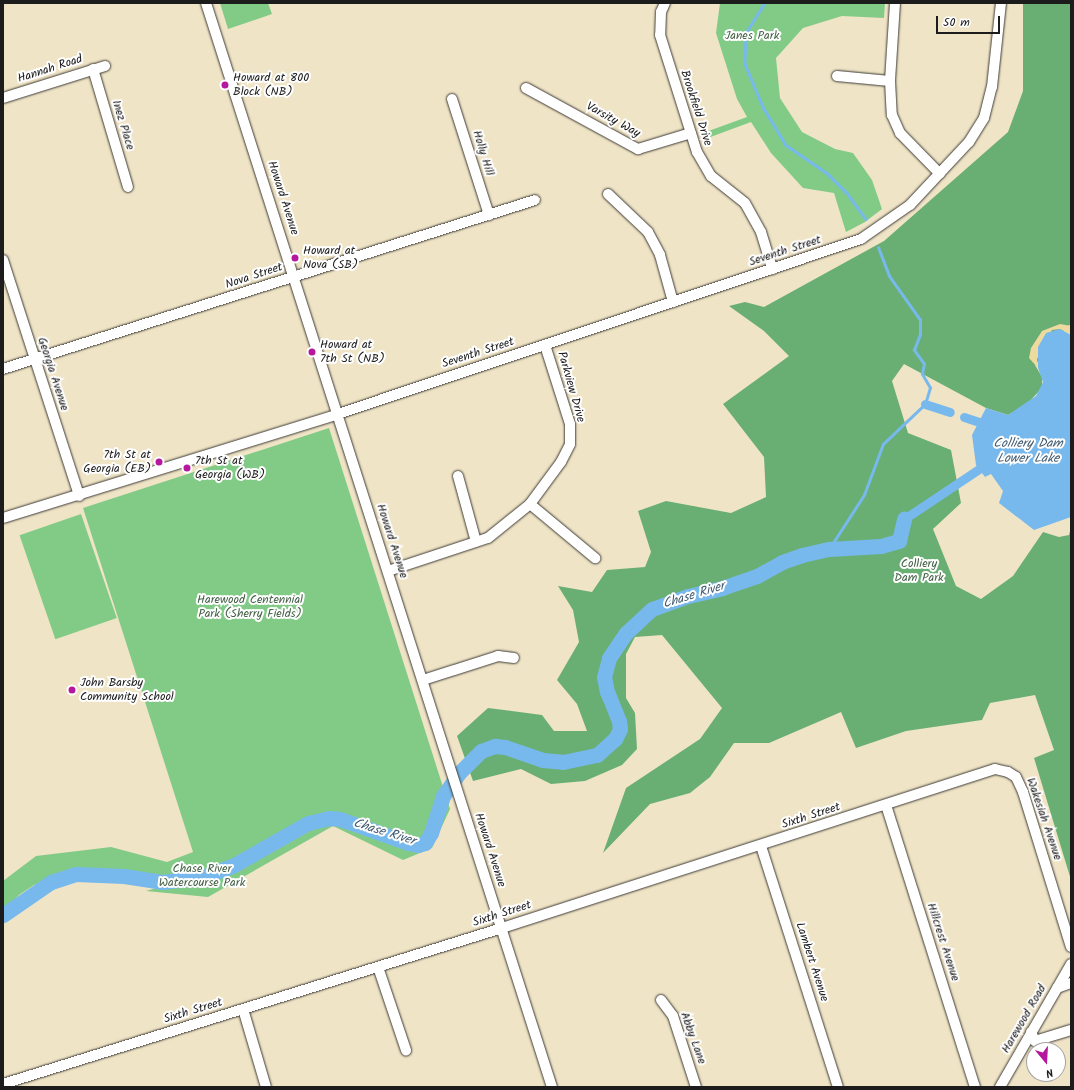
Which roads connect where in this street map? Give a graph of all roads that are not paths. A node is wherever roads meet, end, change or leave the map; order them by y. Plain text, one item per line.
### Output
1 (206, 3) edge
2 (665, 3) edge
3 (896, 3) edge
4 (1001, 3) edge
5 (105, 66) dead end
6 (93, 69) junction
7 (837, 76) dead end
8 (890, 81) junction
9 (526, 88) dead end
10 (3, 98) edge
11 (452, 99) dead end
12 (691, 133) junction
13 (940, 174) junction
14 (128, 187) dead end
15 (608, 194) dead end
16 (535, 200) dead end
17 (489, 215) junction
18 (3, 260) edge
19 (772, 269) junction
20 (294, 276) junction
21 (673, 302) junction
22 (545, 345) junction
23 (33, 359) junction
24 (3, 369) edge
25 (338, 414) junction
26 (458, 476) dead end
27 (79, 496) junction
28 (530, 504) junction
29 (3, 518) edge
30 (476, 542) junction
31 (595, 558) dead end
32 (388, 571) junction
33 (514, 658) dead end
34 (422, 680) junction
35 (1008, 772) joint
36 (886, 805) junction
37 (761, 846) junction
38 (502, 928) junction
39 (1071, 947) edge
40 (1071, 964) edge
41 (378, 967) junction
42 (1071, 984) edge
43 (1057, 988) junction
44 (661, 1000) dead end
45 (242, 1009) junction
46 (1071, 1030) edge
47 (1032, 1032) junction
48 (406, 1050) dead end
49 (3, 1084) edge
50 (266, 1087) edge
51 (552, 1087) edge
52 (696, 1087) edge
53 (838, 1087) edge
54 (975, 1087) edge
55 (1000, 1087) edge

1 - 20 street, Howard Avenue
2 - 12 street, Brookfield Drive
3 - 8 street
4 - 13 street, Seventh Street
5 - 6 street, Hannah Road
6 - 10 street, Hannah Road
6 - 14 street, Inez Place
7 - 8 street
8 - 13 street
9 - 12 street, Varsity Way
11 - 17 street, Holly Hill
12 - 19 street, Brookfield Drive
13 - 19 street, Seventh Street
15 - 21 street
16 - 17 street, Nova Street
17 - 20 street, Nova Street
18 - 23 street, Georgia Avenue
19 - 21 street, Seventh Street
20 - 23 street, Nova Street
20 - 25 street, Howard Avenue
21 - 22 street, Seventh Street
22 - 25 street, Seventh Street
22 - 28 street, Parkview Drive
23 - 24 street, Nova Street
23 - 27 street, Georgia Avenue
25 - 27 street, Seventh Street
25 - 32 street, Howard Avenue
26 - 30 street
27 - 29 street, Seventh Street
28 - 30 street, Parkview Drive
28 - 31 street
30 - 32 street, Parkview Drive
32 - 34 street, Howard Avenue
33 - 34 street
34 - 38 street, Howard Avenue
35 - 36 street, Sixth Street
35 - 39 street, Wakesiah Avenue
36 - 37 street, Sixth Street
36 - 54 street, Hillcrest Avenue
37 - 38 street, Sixth Street
37 - 53 street, Lambert Avenue
38 - 41 street, Sixth Street
38 - 51 street, Howard Avenue
40 - 43 street, Harewood Road
41 - 45 street, Sixth Street
41 - 48 street
42 - 43 street
43 - 47 street, Harewood Road
44 - 52 street, Abby Lane
45 - 49 street, Sixth Street
45 - 50 street
46 - 47 street
47 - 55 street, Harewood Road

